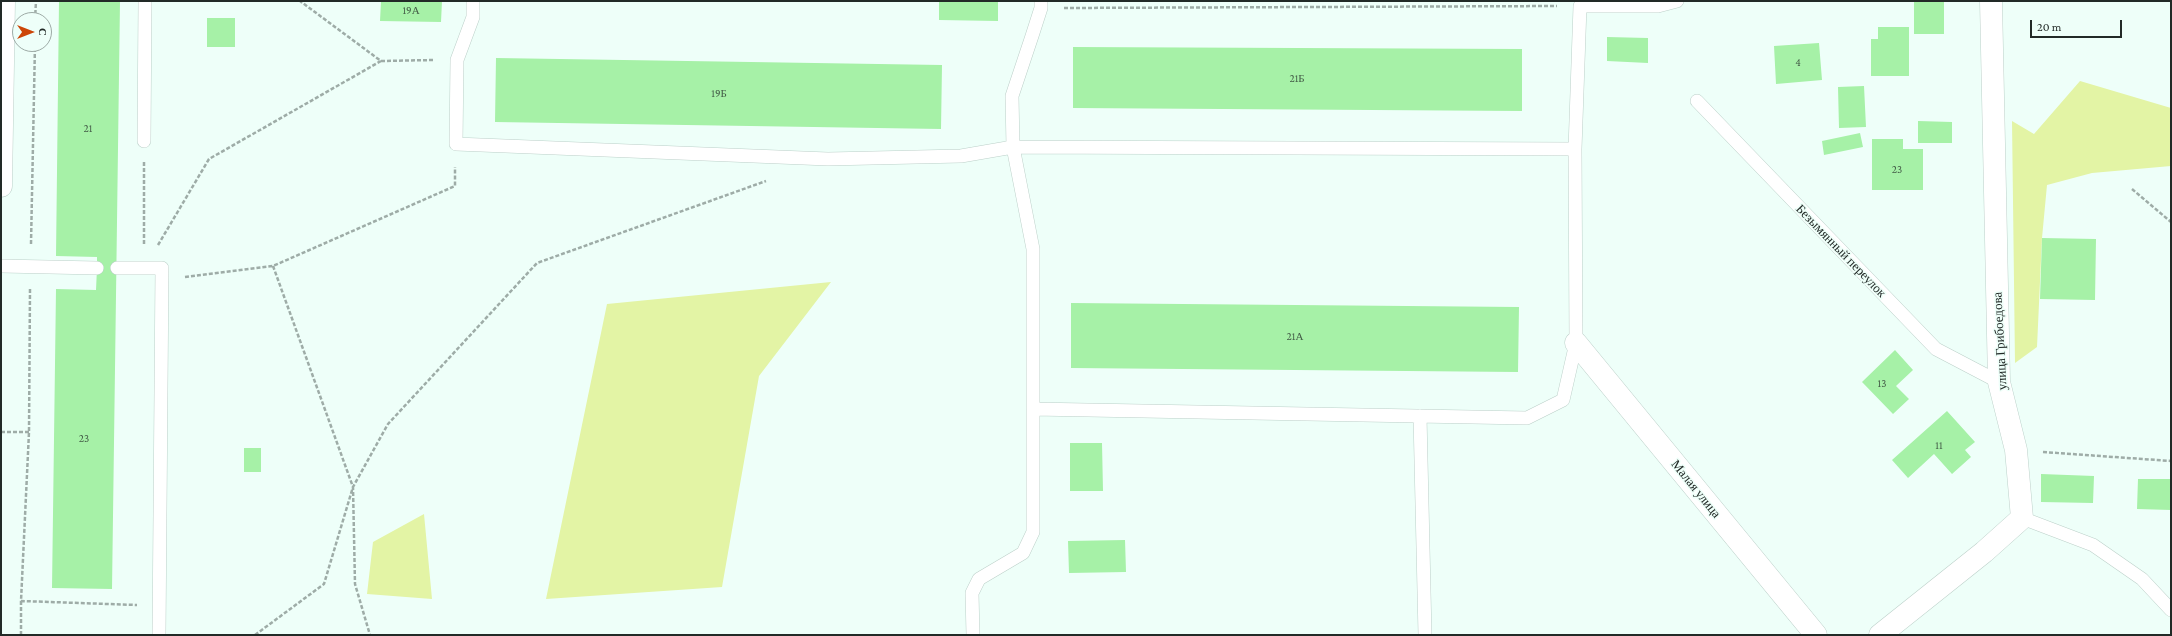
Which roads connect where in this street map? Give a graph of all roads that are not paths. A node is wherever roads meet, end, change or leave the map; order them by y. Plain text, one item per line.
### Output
1 (4, 1) edge
2 (145, 1) edge
3 (473, 1) edge
4 (1677, 1) edge
5 (1991, 1) edge
6 (1041, 4) edge
7 (1697, 101) dead end
8 (144, 142) road end
9 (1013, 147) junction
10 (1575, 149) junction
11 (1, 186) edge
12 (1, 266) edge
13 (97, 268) dead end
14 (116, 268) dead end
15 (1576, 343) junction
16 (1999, 382) junction
17 (1033, 409) junction
18 (1420, 416) junction
19 (2022, 518) junction
20 (2171, 610) edge
21 (159, 635) edge
22 (973, 635) edge
23 (1425, 635) edge
24 (1816, 635) edge
25 (1880, 635) edge

1 - 11 street
2 - 8 lane
3 - 9 lane
4 - 10 lane
5 - 16 street, улица Грибоедова
6 - 9 lane
7 - 16 lane, Безымянный переулок
9 - 10 lane
9 - 17 lane
10 - 15 lane
12 - 13 lane
14 - 21 lane
15 - 18 lane
15 - 24 street, Малая улица
16 - 19 street, улица Грибоедова
17 - 18 lane
17 - 22 lane
18 - 23 lane
19 - 20 lane
19 - 25 street

